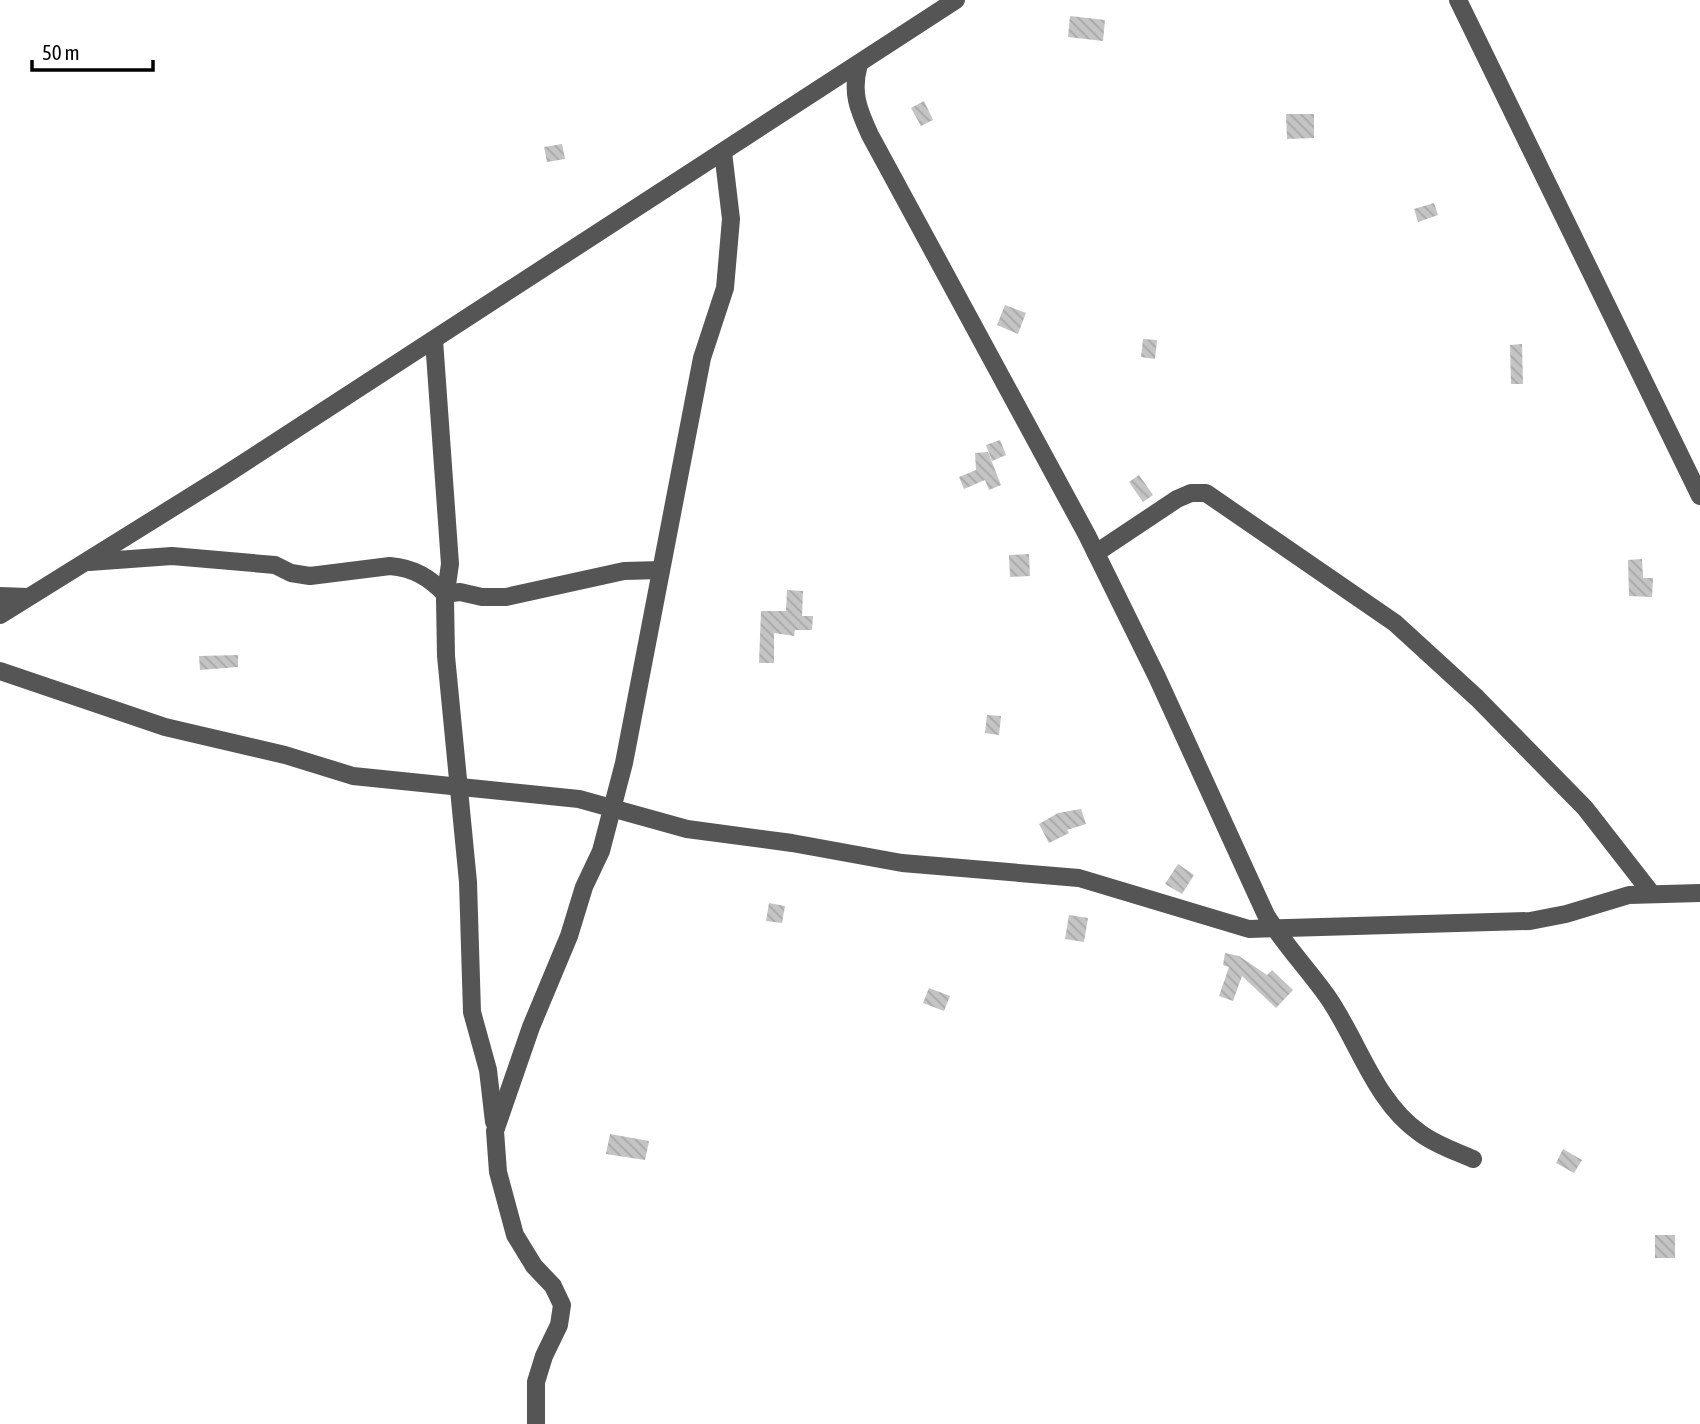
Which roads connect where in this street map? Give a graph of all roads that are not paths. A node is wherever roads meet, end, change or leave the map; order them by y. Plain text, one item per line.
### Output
1 (956, 0) edge
2 (1458, 0) edge
3 (859, 64) junction
4 (723, 152) junction
5 (434, 340) junction
6 (1700, 496) edge
7 (1096, 553) junction
8 (85, 562) junction
9 (661, 570) junction
10 (445, 594) junction
11 (0, 596) edge
12 (29, 597) junction
13 (0, 615) edge
14 (0, 671) edge
15 (460, 787) junction
16 (614, 808) junction
17 (1700, 893) edge
18 (1652, 894) junction
19 (1276, 931) junction
20 (495, 1131) junction
21 (1473, 1159) dead end
22 (536, 1424) edge

1 - 3 street
2 - 6 street
3 - 4 street
3 - 7 street
4 - 5 street
4 - 9 street
5 - 8 street
5 - 10 street
7 - 18 street
7 - 19 street
8 - 10 street
8 - 12 street
9 - 10 street
9 - 16 street
10 - 15 street
11 - 12 street
12 - 13 street
14 - 15 street
15 - 16 street
15 - 20 street
16 - 19 street
16 - 20 street
17 - 18 street
18 - 19 street
19 - 21 street
20 - 22 street

